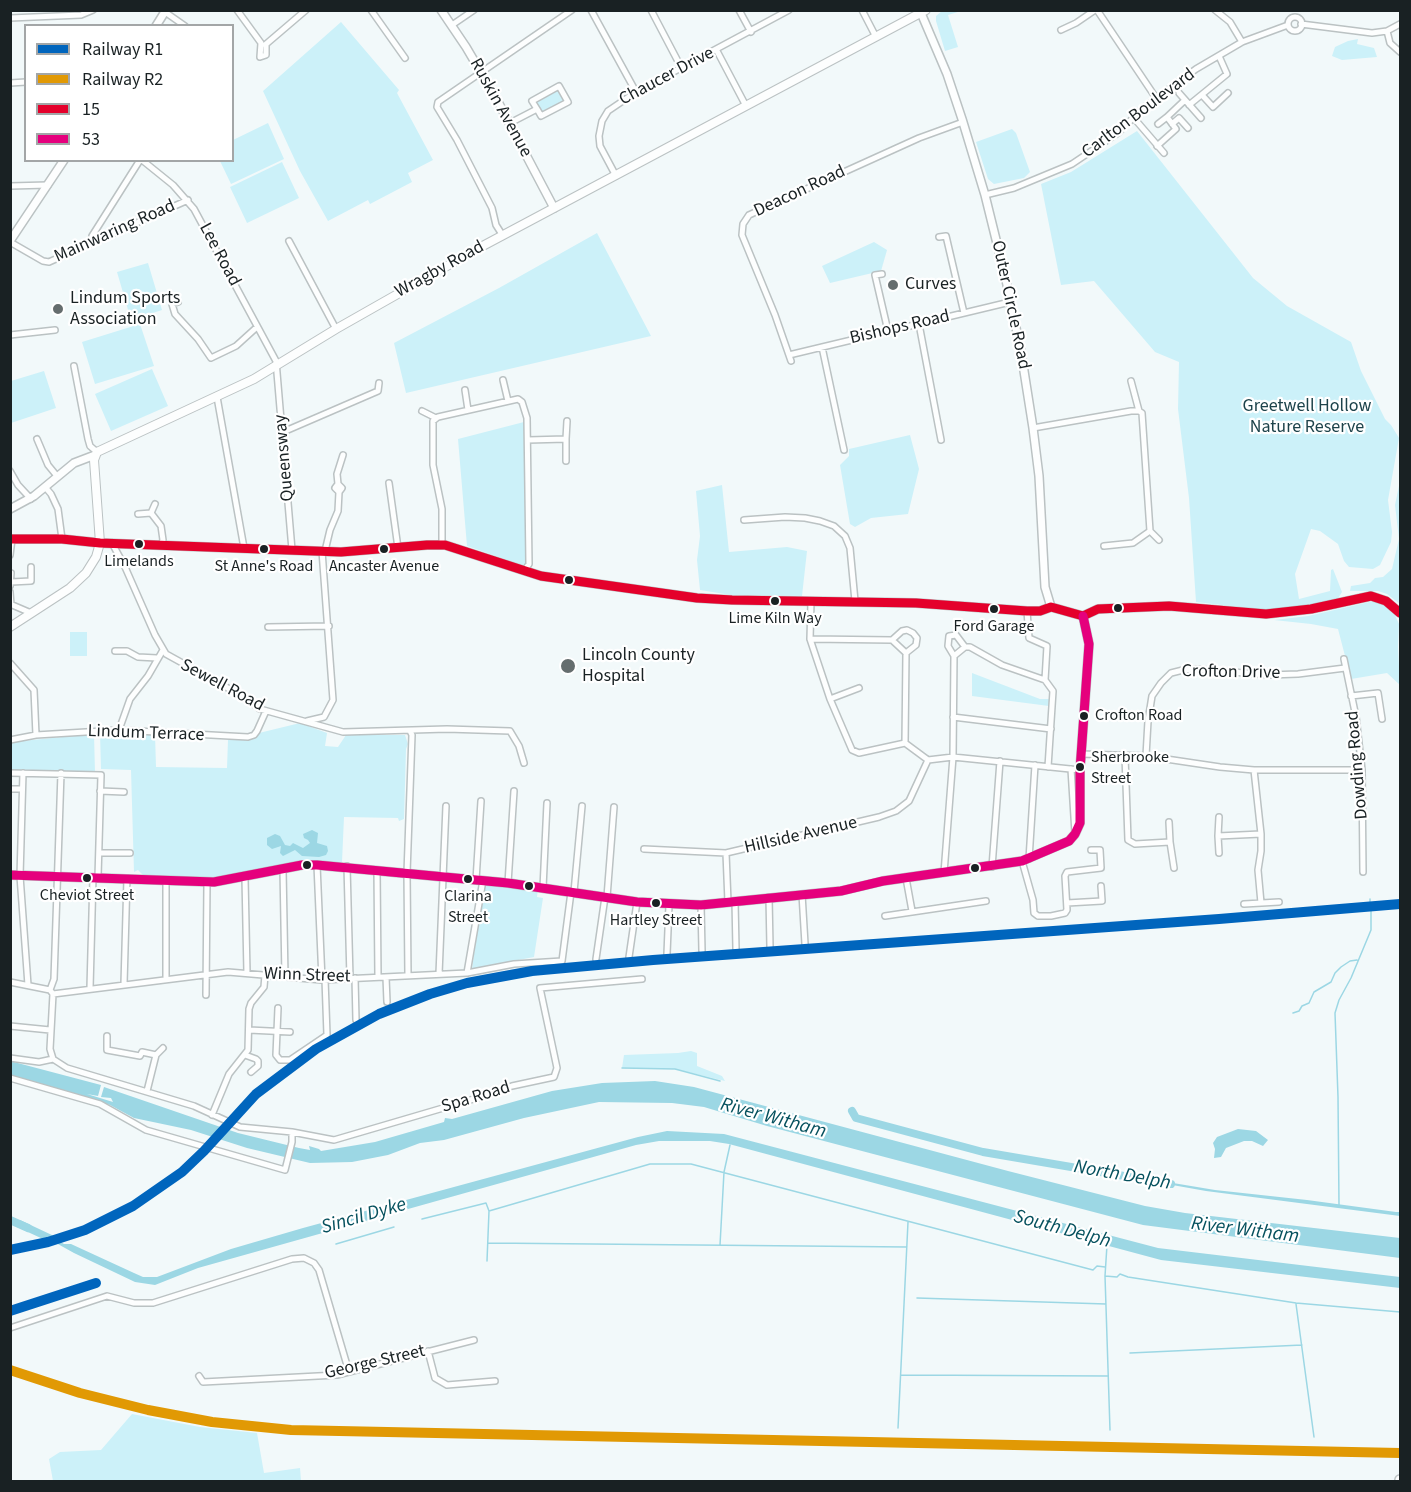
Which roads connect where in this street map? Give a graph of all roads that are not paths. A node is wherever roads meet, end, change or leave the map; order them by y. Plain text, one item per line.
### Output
1 (93, 10) edge
2 (237, 10) edge
3 (306, 10) edge
4 (371, 10) edge
5 (441, 10) edge
6 (474, 10) edge
7 (572, 10) edge
8 (591, 10) edge
9 (651, 10) edge
10 (739, 10) edge
11 (789, 10) edge
12 (862, 10) edge
13 (1096, 10) edge
14 (1215, 10) edge
15 (166, 11) edge
16 (922, 11) edge
17 (60, 13) edge
18 (1295, 14) edge
19 (10, 18) edge
20 (157, 24) edge
21 (182, 24) edge
22 (1301, 24) junction
23 (1401, 24) edge
24 (1288, 25) junction
25 (452, 26) junction
26 (1061, 30) dead end
27 (1387, 31) junction
28 (751, 32) junction
29 (876, 37) junction
30 (1242, 42) junction
31 (717, 51) junction
32 (1401, 52) edge
33 (1219, 56) junction
34 (405, 58) dead end
35 (682, 69) junction
36 (481, 72) junction
37 (636, 92) junction
38 (1179, 93) dead end
39 (1228, 93) dead end
40 (1202, 95) junction
41 (1156, 98) junction
42 (1187, 102) junction
43 (746, 106) junction
44 (537, 109) junction
45 (1133, 117) junction
46 (1167, 117) junction
47 (1201, 118) dead end
48 (963, 122) junction
49 (510, 123) junction
50 (1158, 124) dead end
51 (1172, 124) junction
52 (1188, 128) dead end
53 (1157, 146) junction
54 (1164, 153) dead end
55 (63, 162) edge
56 (140, 162) edge
57 (144, 162) edge
58 (616, 176) junction
59 (48, 185) junction
60 (10, 186) edge
61 (985, 195) junction
62 (188, 200) junction
63 (554, 208) junction
64 (502, 236) junction
65 (939, 237) dead end
66 (289, 241) dead end
67 (10, 242) edge
68 (91, 244) junction
69 (882, 274) dead end
70 (178, 302) dead end
71 (1010, 302) junction
72 (964, 313) junction
73 (919, 324) junction
74 (257, 327) junction
75 (336, 329) junction
76 (55, 330) dead end
77 (888, 331) junction
78 (10, 335) edge
79 (822, 347) junction
80 (789, 354) junction
81 (791, 361) dead end
82 (277, 365) junction
83 (74, 366) dead end
84 (503, 380) dead end
85 (1131, 381) dead end
86 (379, 383) dead end
87 (465, 390) dead end
88 (217, 398) junction
89 (508, 401) junction
90 (468, 410) junction
91 (422, 411) dead end
92 (1139, 411) junction
93 (434, 420) junction
94 (567, 421) dead end
95 (1033, 428) junction
96 (283, 432) junction
97 (37, 439) dead end
98 (567, 439) junction
99 (528, 440) junction
100 (941, 440) dead end
101 (844, 450) dead end
102 (96, 454) junction
103 (343, 455) dead end
104 (566, 461) dead end
105 (10, 471) edge
106 (57, 476) junction
107 (389, 483) dead end
108 (45, 486) junction
109 (31, 499) junction
110 (155, 504) dead end
111 (10, 509) edge
112 (151, 513) junction
113 (138, 514) dead end
114 (744, 520) dead end
115 (1150, 531) junction
116 (11, 539) edge
117 (62, 539) junction
118 (1159, 540) dead end
119 (100, 543) junction
120 (161, 545) junction
121 (442, 545) junction
122 (114, 546) junction
123 (1104, 546) dead end
124 (244, 548) junction
125 (398, 548) junction
126 (292, 550) junction
127 (323, 551) junction
128 (10, 555) edge
129 (31, 567) dead end
130 (524, 571) junction
131 (11, 573) edge
132 (11, 584) edge
133 (10, 592) edge
134 (855, 601) junction
135 (811, 602) junction
136 (11, 604) edge
137 (1052, 607) junction
138 (1027, 611) junction
139 (30, 613) junction
140 (1401, 613) edge
141 (1083, 616) junction
142 (329, 626) junction
143 (10, 627) edge
144 (268, 627) dead end
145 (810, 639) junction
146 (892, 640) junction
147 (128, 643) dead end
148 (965, 647) junction
149 (163, 650) junction
150 (115, 651) dead end
151 (127, 651) junction
152 (906, 653) junction
153 (954, 656) junction
154 (157, 658) junction
155 (1344, 659) dead end
156 (10, 663) edge
157 (1345, 668) junction
158 (1045, 680) junction
159 (859, 688) dead end
160 (1351, 696) junction
161 (830, 699) junction
162 (266, 711) junction
163 (953, 717) junction
164 (1382, 719) dead end
165 (306, 721) junction
166 (1052, 729) junction
167 (119, 730) junction
168 (410, 731) junction
169 (36, 735) junction
170 (10, 740) edge
171 (905, 743) junction
172 (1081, 754) junction
173 (1125, 756) junction
174 (1146, 756) junction
175 (953, 757) junction
176 (928, 760) junction
177 (1000, 761) junction
178 (524, 763) dead end
179 (1035, 765) junction
180 (1048, 767) junction
181 (1071, 769) junction
182 (1080, 770) junction
183 (1254, 770) junction
184 (1362, 770) junction
185 (10, 773) edge
186 (23, 773) junction
187 (61, 773) junction
188 (10, 789) edge
189 (22, 789) junction
190 (100, 791) junction
191 (514, 791) dead end
192 (124, 792) dead end
193 (481, 801) dead end
194 (547, 803) dead end
195 (446, 806) dead end
196 (582, 806) dead end
197 (614, 807) dead end
198 (1219, 817) dead end
199 (1169, 822) dead end
200 (1075, 834) junction
201 (1261, 834) junction
202 (1218, 836) junction
203 (1170, 842) junction
204 (644, 849) dead end
205 (1091, 850) dead end
206 (99, 853) junction
207 (726, 853) junction
208 (130, 854) dead end
209 (1219, 854) dead end
210 (1026, 860) junction
211 (317, 865) junction
212 (347, 867) junction
213 (992, 867) junction
214 (1174, 868) dead end
215 (283, 869) junction
216 (377, 870) junction
217 (1363, 872) dead end
218 (407, 873) junction
219 (944, 873) junction
220 (10, 875) edge
221 (20, 876) junction
222 (57, 877) junction
223 (95, 877) junction
224 (443, 877) junction
225 (127, 878) junction
226 (245, 878) junction
227 (906, 878) junction
228 (166, 880) junction
229 (479, 880) junction
230 (207, 883) junction
231 (507, 883) junction
232 (1101, 886) dead end
233 (543, 888) junction
234 (573, 892) junction
235 (802, 894) junction
236 (606, 897) junction
237 (769, 897) junction
238 (986, 901) dead end
239 (637, 902) junction
240 (731, 902) junction
241 (1279, 902) dead end
242 (1067, 903) junction
243 (1261, 903) junction
244 (1244, 904) dead end
245 (669, 905) junction
246 (701, 905) junction
247 (912, 911) junction
248 (885, 916) dead end
249 (805, 944) dead end
250 (770, 947) dead end
251 (736, 949) dead end
252 (702, 951) dead end
253 (667, 954) dead end
254 (629, 957) dead end
255 (596, 959) dead end
256 (247, 973) junction
257 (466, 973) junction
258 (207, 974) junction
259 (439, 974) junction
260 (265, 975) junction
261 (408, 976) junction
262 (285, 977) junction
263 (378, 977) junction
264 (386, 977) junction
265 (353, 978) junction
266 (166, 979) junction
267 (323, 979) junction
268 (642, 979) dead end
269 (10, 982) edge
270 (124, 984) junction
271 (28, 986) junction
272 (90, 988) junction
273 (52, 992) junction
274 (206, 995) dead end
275 (387, 1002) dead end
276 (278, 1008) dead end
277 (356, 1020) dead end
278 (10, 1026) edge
279 (50, 1030) junction
280 (249, 1030) junction
281 (277, 1031) junction
282 (290, 1032) dead end
283 (107, 1036) dead end
284 (163, 1048) dead end
285 (156, 1055) junction
286 (245, 1055) junction
287 (10, 1058) edge
288 (53, 1059) junction
289 (251, 1072) dead end
290 (10, 1078) edge
291 (147, 1091) junction
292 (212, 1115) junction
293 (292, 1132) junction
294 (10, 1328) edge
295 (474, 1340) dead end
296 (428, 1351) junction
297 (349, 1372) junction
298 (199, 1376) dead end
299 (495, 1381) dead end
300 (203, 1383) junction
301 (200, 1390) dead end

1 - 17 street
2 - 3 street
4 - 34 street
5 - 25 main road, Ruskin Avenue
6 - 25 street
7 - 36 street
8 - 37 street
9 - 35 street
10 - 28 street
11 - 28 street, Chaucer Drive
12 - 29 street
13 - 26 street
13 - 41 street
14 - 30 street
15 - 20 main road
15 - 21 street
16 - 29 main road, Wragby Road
16 - 48 main road, Outer Circle Road
17 - 19 street
18 - 22 street, Carlton Boulevard
18 - 24 street, Carlton Boulevard
22 - 24 street, Carlton Boulevard
22 - 27 street, Carlton Boulevard
23 - 27 street, Carlton Boulevard
24 - 30 street, Carlton Boulevard
25 - 36 main road, Ruskin Avenue
27 - 32 street
28 - 31 street, Chaucer Drive
29 - 43 main road, Wragby Road
30 - 33 street, Carlton Boulevard
31 - 35 street, Chaucer Drive
31 - 43 street
33 - 40 street
33 - 41 street, Carlton Boulevard
35 - 37 street, Chaucer Drive
36 - 49 main road, Ruskin Avenue
36 - 64 street
37 - 58 street, Chaucer Drive
38 - 42 street
39 - 40 street
40 - 42 street
41 - 45 street, Carlton Boulevard
42 - 46 street
42 - 47 street
43 - 58 main road, Wragby Road
44 - 44 street
44 - 49 street
45 - 53 street
45 - 61 street, Carlton Boulevard
46 - 50 street
46 - 51 street
48 - 61 main road, Outer Circle Road
48 - 80 street, Deacon Road
49 - 63 main road, Ruskin Avenue
51 - 52 street
51 - 53 street
53 - 54 street
55 - 59 main road
56 - 68 street
57 - 62 street, Lee Road
58 - 63 main road, Wragby Road
59 - 60 street
59 - 67 main road
61 - 71 main road, Outer Circle Road
62 - 68 street, Mainwaring Road
62 - 74 street, Lee Road
63 - 64 main road, Wragby Road
64 - 75 main road, Wragby Road
65 - 72 street
66 - 75 street
67 - 68 street, Mainwaring Road
69 - 77 street
70 - 74 street
71 - 72 street, Bishops Road
71 - 95 main road, Outer Circle Road
72 - 73 street, Bishops Road
73 - 77 street, Bishops Road
73 - 100 street
74 - 82 street, Lee Road
75 - 82 main road, Wragby Road
76 - 78 street
77 - 79 street, Bishops Road
79 - 80 street, Bishops Road
79 - 101 street
80 - 81 street, Deacon Road
82 - 88 main road, Wragby Road
82 - 96 street, Queensway
83 - 102 street
84 - 89 street
85 - 92 street
86 - 96 street
87 - 90 street
88 - 102 main road, Wragby Road
88 - 124 street
89 - 90 street
89 - 99 street
90 - 93 street
91 - 93 street
92 - 95 street
92 - 115 street
93 - 121 street
94 - 98 street
95 - 137 main road, Outer Circle Road
96 - 126 street, Queensway
97 - 106 street
98 - 99 street
98 - 104 street
99 - 130 street
102 - 106 main road
102 - 119 main road
103 - 127 street
105 - 109 street
106 - 108 main road
107 - 125 street
108 - 109 main road
108 - 117 street
109 - 111 main road
110 - 112 street
112 - 113 street
112 - 120 street
114 - 134 street
115 - 118 street
115 - 123 street
116 - 117 main road
116 - 128 street
117 - 119 main road
119 - 122 main road
119 - 139 main road
120 - 122 main road
120 - 124 main road
121 - 125 main road
121 - 130 main road
122 - 149 street, Sewell Road
124 - 126 main road
125 - 127 main road
126 - 127 main road
127 - 142 street
129 - 132 street
130 - 135 main road
131 - 132 street
133 - 136 street
134 - 135 main road
134 - 138 main road
135 - 145 street
136 - 139 street
137 - 138 main road
137 - 141 main road
138 - 158 street
139 - 143 main road
140 - 141 main road
141 - 172 main road
142 - 144 street
142 - 165 street
145 - 146 street
145 - 161 street
146 - 152 street
146 - 152 street
147 - 151 street
148 - 153 street
148 - 153 street
148 - 158 street
149 - 154 street
149 - 162 street, Sewell Road
150 - 151 street
151 - 154 street
152 - 171 street
153 - 163 street
154 - 167 street
155 - 157 street, Dowding Road
156 - 169 street
157 - 160 street, Dowding Road
157 - 174 street, Crofton Drive
158 - 166 street
159 - 161 street
160 - 164 street
160 - 184 street, Dowding Road
161 - 171 street
162 - 165 street, Sewell Road
162 - 167 street, Lindum Terrace
163 - 166 street
163 - 175 street
165 - 168 street, Sewell Road
166 - 180 street
167 - 169 street, Lindum Terrace
168 - 178 street, Sewell Road
168 - 218 street
169 - 170 street, Lindum Terrace
171 - 176 street
172 - 173 street
172 - 182 main road
173 - 174 street
173 - 203 street
174 - 183 street
175 - 176 street
175 - 177 street
175 - 219 street
176 - 207 street, Hillside Avenue
177 - 179 street
177 - 213 street
179 - 180 street
179 - 210 street
180 - 181 street
181 - 182 street
181 - 200 street
182 - 200 main road
183 - 184 street
183 - 201 street
184 - 217 street, Dowding Road
185 - 186 street
186 - 187 street
186 - 189 street
187 - 190 street
187 - 222 street
188 - 189 street
189 - 221 street
190 - 192 street
190 - 206 street
191 - 231 street
193 - 229 street
194 - 233 street
195 - 224 street
196 - 234 street
197 - 236 street
198 - 202 street
199 - 203 street
200 - 210 main road
201 - 202 street
201 - 243 street
202 - 209 street
203 - 214 street
204 - 207 street, Hillside Avenue
205 - 242 street
206 - 208 street
206 - 223 street
207 - 240 street
210 - 213 main road
210 - 242 street
211 - 212 main road
211 - 215 main road
211 - 267 street
212 - 216 main road
212 - 265 street
213 - 219 main road
215 - 226 main road
215 - 262 street
216 - 218 main road
216 - 263 street
218 - 224 main road
218 - 261 street
219 - 227 main road
220 - 221 main road
221 - 222 main road
221 - 271 street
222 - 223 main road
222 - 273 street
223 - 225 main road
223 - 272 street
224 - 229 main road
224 - 259 street
225 - 228 main road
225 - 270 street
226 - 230 main road
226 - 256 street
227 - 235 main road
227 - 247 street
228 - 230 main road
228 - 266 street
229 - 231 main road
229 - 257 street
230 - 258 street
231 - 233 main road
232 - 242 street
233 - 234 main road
234 - 236 main road
234 - 257 street, Winn Street
235 - 237 main road
235 - 249 street
236 - 239 main road
236 - 255 street
237 - 240 main road
237 - 250 street
238 - 247 street
239 - 245 main road
239 - 254 street
240 - 246 main road
240 - 251 street
241 - 243 street
243 - 244 street
245 - 246 main road
245 - 253 street
246 - 252 street
247 - 248 street
256 - 258 street, Winn Street
256 - 260 street, Winn Street
257 - 259 street, Winn Street
258 - 266 street, Winn Street
258 - 274 street
259 - 261 street, Winn Street
260 - 262 street, Winn Street
260 - 280 street
261 - 264 street, Winn Street
262 - 267 street, Winn Street
263 - 264 street, Winn Street
263 - 265 street, Winn Street
264 - 275 street
265 - 267 street, Winn Street
265 - 277 street
266 - 270 street, Winn Street
267 - 281 street
268 - 293 street, Spa Road
269 - 271 street, Winn Street
270 - 272 street, Winn Street
271 - 273 street, Winn Street
272 - 273 street, Winn Street
273 - 279 street
276 - 281 street
278 - 279 street
279 - 288 street
280 - 281 street
280 - 286 street
281 - 282 street
283 - 285 street
284 - 285 street
285 - 291 street
286 - 289 street
286 - 292 street
287 - 288 street
288 - 291 street, Spa Road
290 - 293 street
291 - 292 street, Spa Road
292 - 293 street, Spa Road
294 - 297 street
295 - 296 street, George Street
296 - 297 street, George Street
296 - 299 street
297 - 300 street, George Street
298 - 300 street
300 - 301 street

